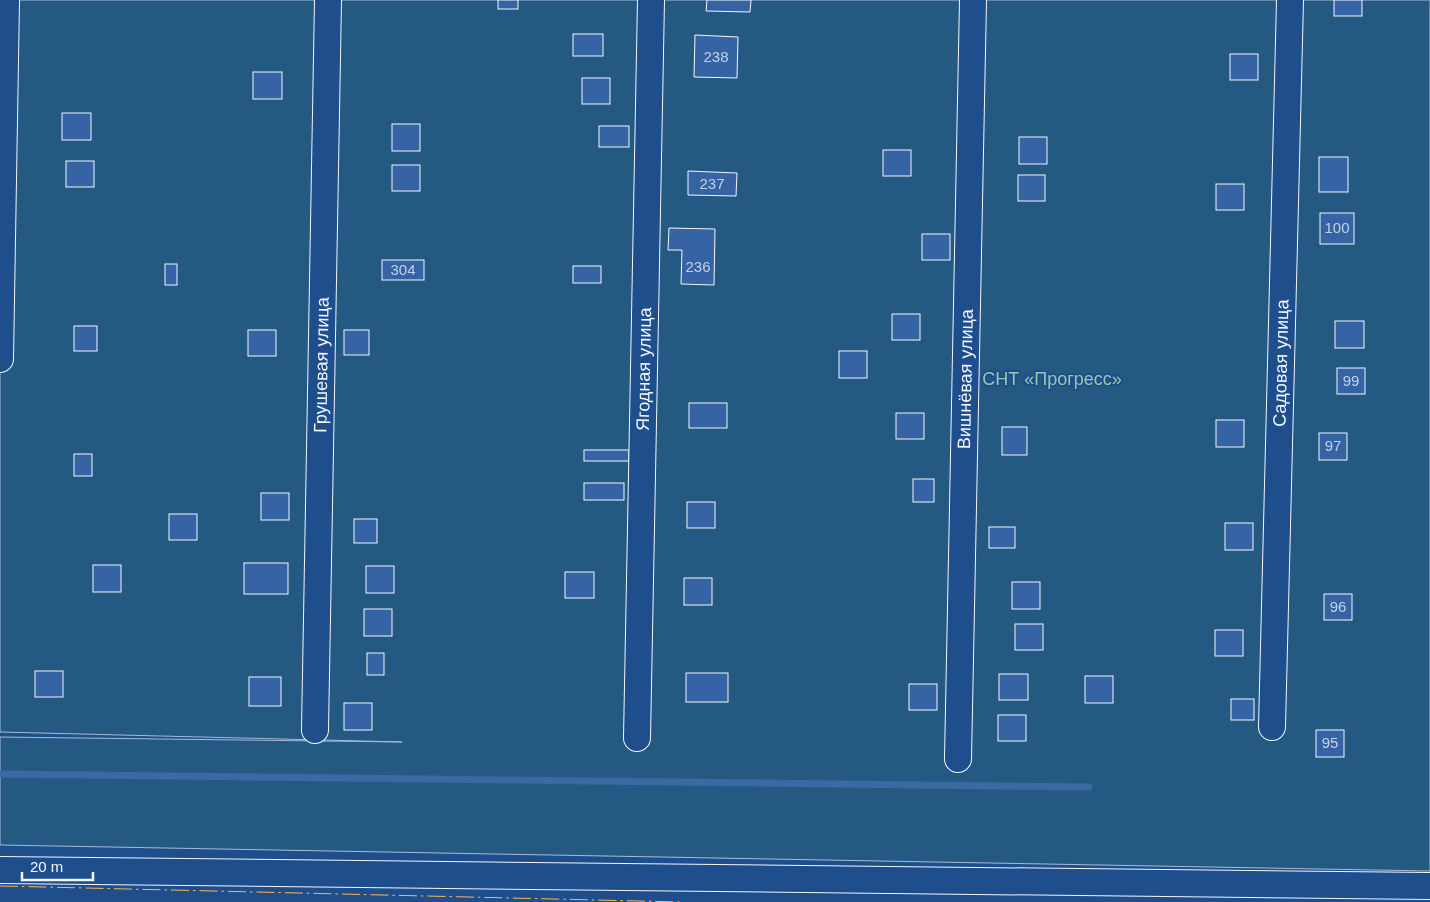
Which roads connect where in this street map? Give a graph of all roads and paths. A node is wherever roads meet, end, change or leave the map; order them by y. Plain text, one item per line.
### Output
1 (6, 0) edge
2 (328, 0) edge
3 (651, 0) edge
4 (973, 0) edge
5 (1290, 0) edge
6 (0, 359) edge
7 (1272, 727) dead end
8 (315, 730) dead end
9 (637, 738) dead end
10 (958, 758) dead end
11 (0, 870) edge
12 (1430, 886) edge

1 - 6 street
2 - 8 street, Грушевая улица
3 - 9 street, Ягодная улица
4 - 10 street, Вишнёвая улица
5 - 7 street, Садовая улица
11 - 12 street

